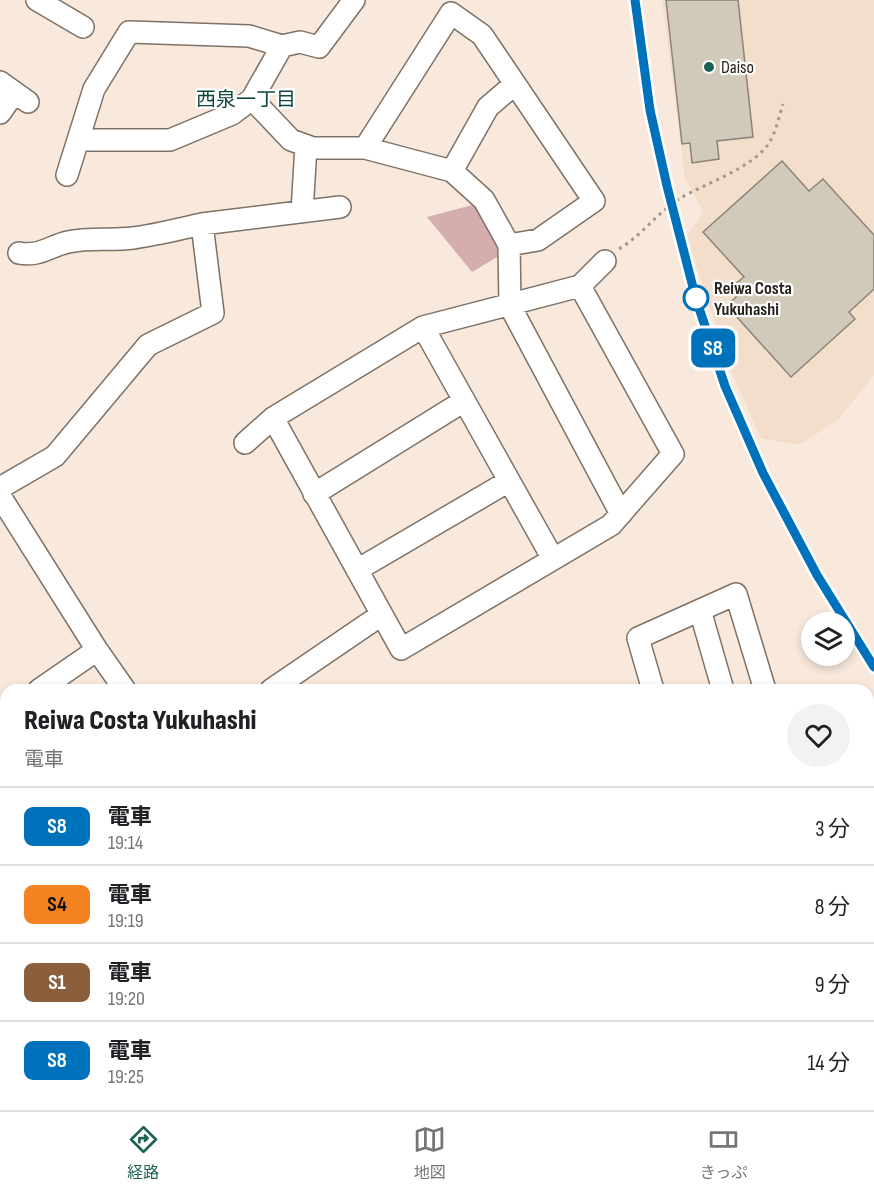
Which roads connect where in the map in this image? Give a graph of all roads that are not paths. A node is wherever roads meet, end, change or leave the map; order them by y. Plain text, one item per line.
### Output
1 (37, 0) edge
2 (354, 0) edge
3 (83, 27) dead end
4 (282, 46) junction
5 (515, 84) junction
6 (14, 92) edge
7 (252, 99) junction
8 (0, 113) edge
9 (78, 140) junction
10 (306, 146) junction
11 (365, 148) junction
12 (452, 171) junction
13 (67, 176) dead end
14 (340, 207) dead end
15 (302, 212) junction
16 (202, 224) junction
17 (509, 245) junction
18 (19, 253) dead end
19 (605, 261) road end
20 (580, 286) junction
21 (510, 306) junction
22 (423, 327) junction
23 (464, 401) junction
24 (273, 418) junction
25 (245, 443) dead end
26 (509, 481) junction
27 (314, 494) junction
28 (1, 497) edge
29 (621, 514) junction
30 (554, 559) junction
31 (357, 570) junction
32 (700, 609) junction
33 (381, 615) junction
34 (97, 650) junction
35 (48, 684) edge
36 (121, 684) edge
37 (280, 684) edge
38 (651, 684) edge
39 (721, 684) edge
40 (763, 684) edge

1 - 3 street
2 - 4 street
4 - 7 street
4 - 9 street
5 - 11 street
5 - 12 street
5 - 17 street
6 - 8 street
7 - 9 street
7 - 10 street
9 - 13 street
10 - 11 street
10 - 15 street
11 - 12 street
12 - 17 street
14 - 15 street
15 - 16 street
16 - 18 street
16 - 28 street
17 - 21 street
19 - 20 street
20 - 21 street
20 - 29 street
21 - 22 street
21 - 29 street
22 - 23 street
22 - 24 street
23 - 26 street
23 - 27 street
24 - 25 street
24 - 27 street
26 - 30 street
26 - 31 street
27 - 31 street
28 - 34 street
29 - 30 street
30 - 33 street
31 - 33 street
32 - 38 street
32 - 39 street
32 - 40 street
33 - 37 street
34 - 35 street
34 - 36 street

